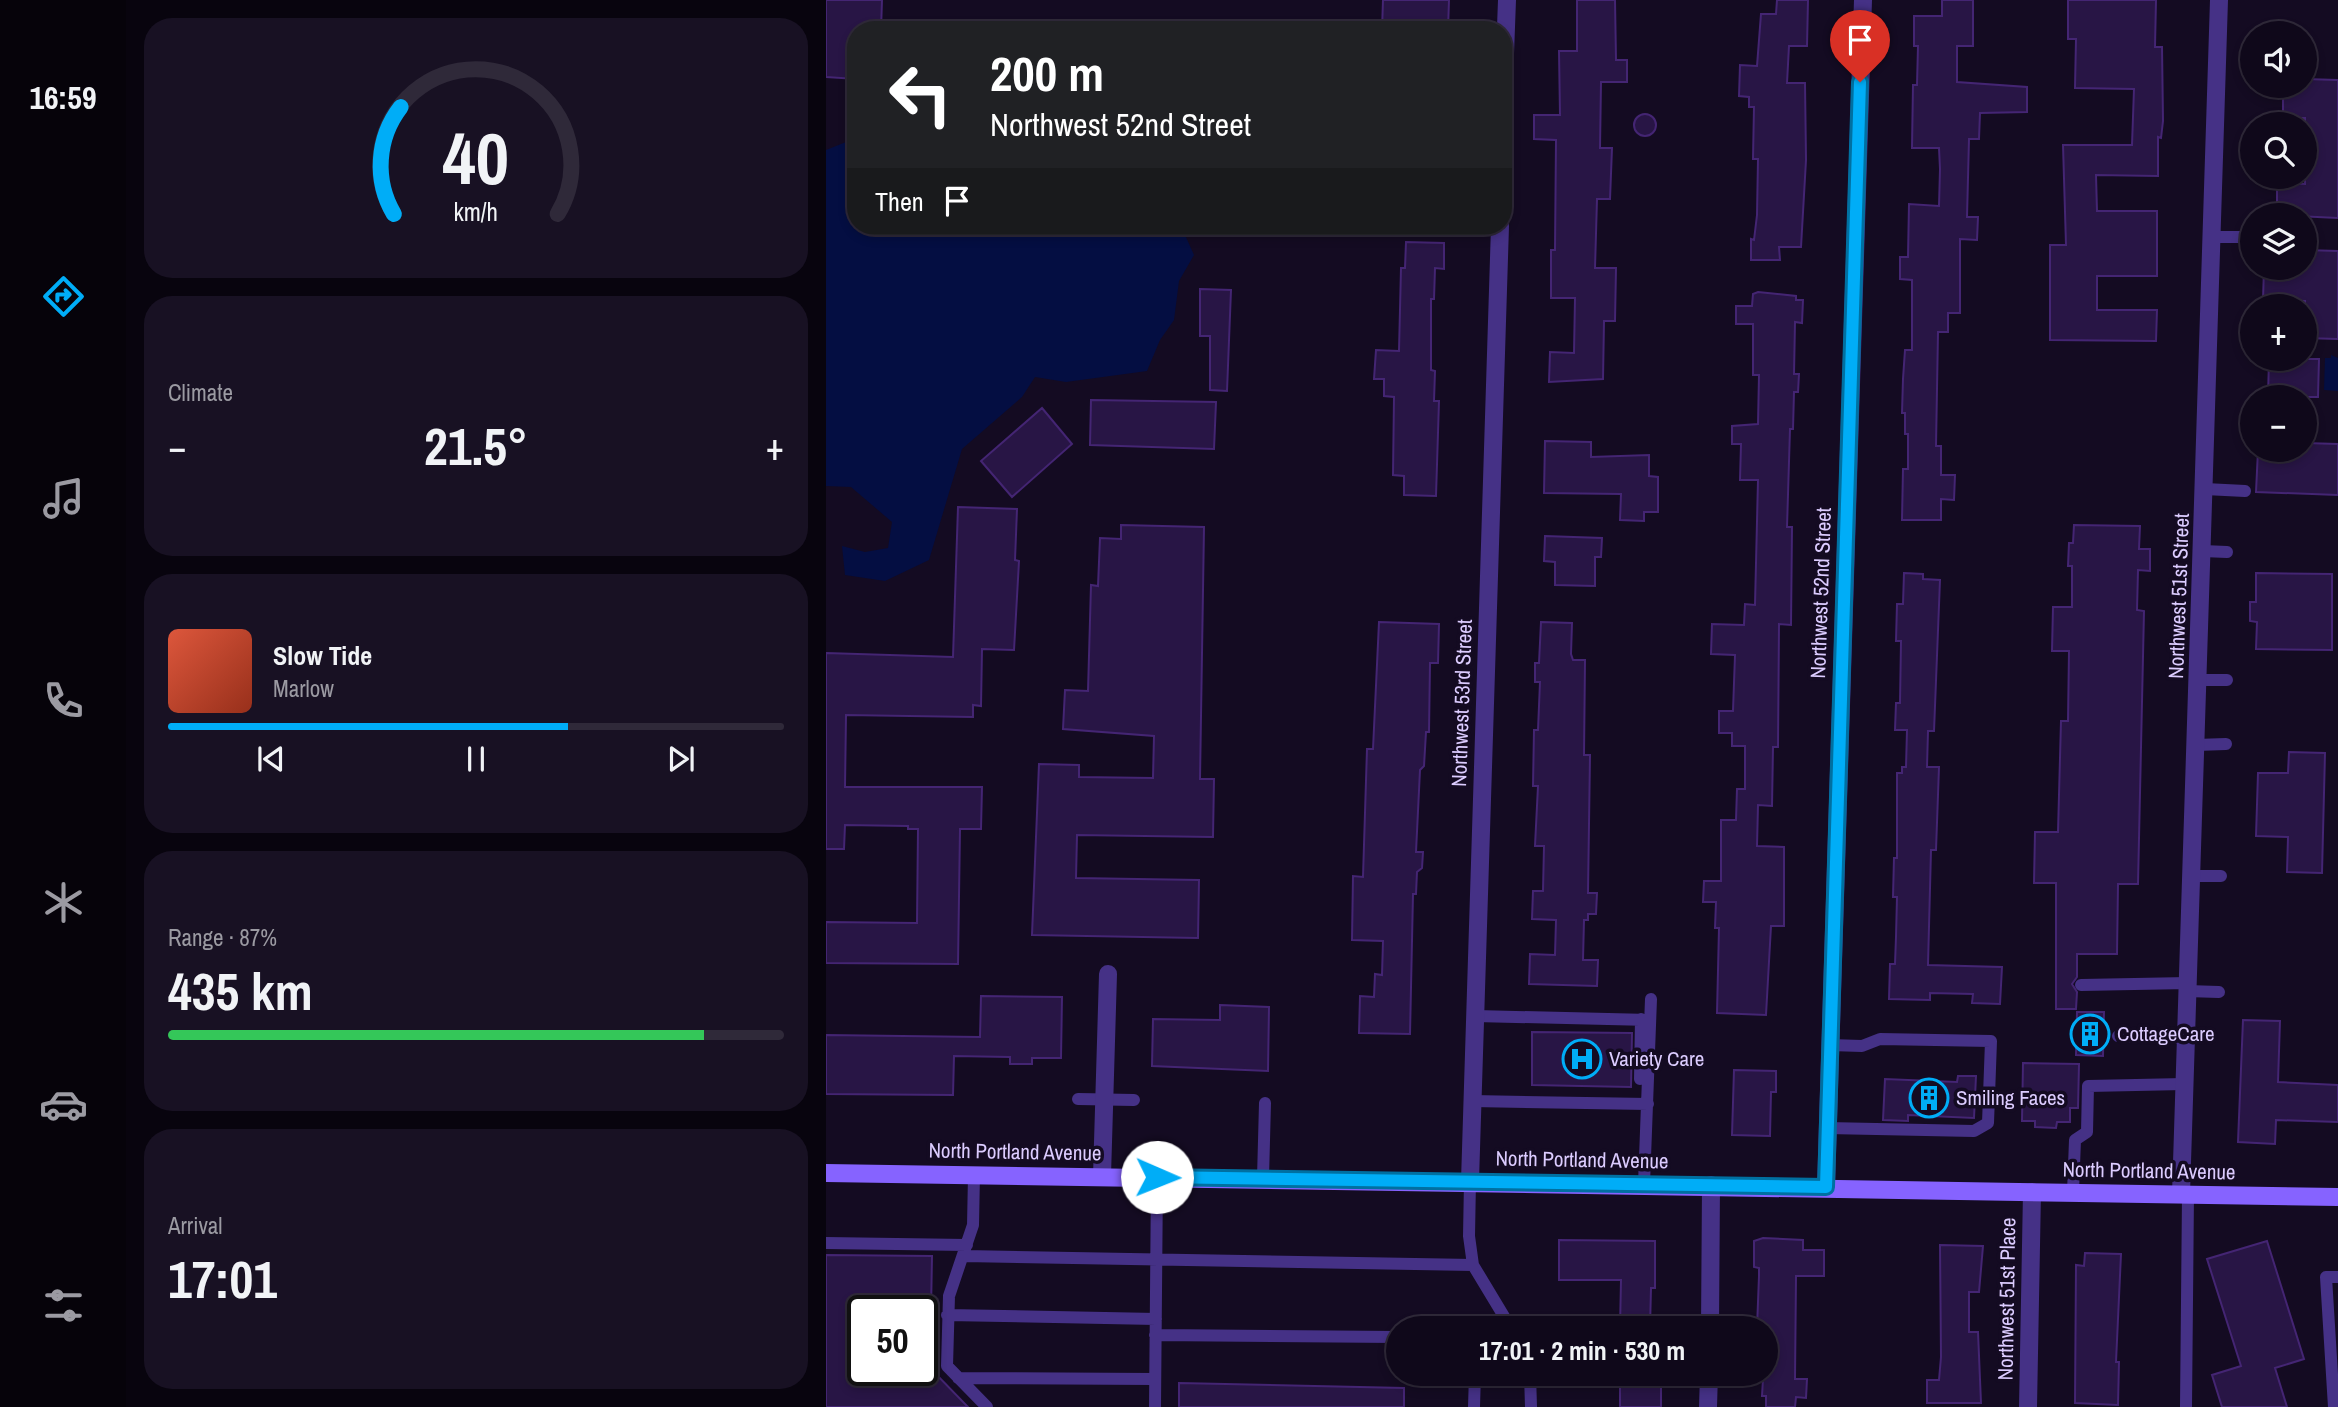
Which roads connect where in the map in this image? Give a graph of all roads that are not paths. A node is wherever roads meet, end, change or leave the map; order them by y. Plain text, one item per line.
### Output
1 (1507, 0) edge
2 (1863, 0) edge
3 (2218, 0) edge
4 (1506, 21) edge
5 (1500, 235) edge
6 (2212, 237) junction
7 (2240, 237) edge
8 (2205, 489) junction
9 (2245, 491) dead end
10 (2203, 551) junction
11 (2227, 552) dead end
12 (2199, 680) junction
13 (2227, 680) dead end
14 (2226, 744) dead end
15 (2196, 745) junction
16 (2191, 876) junction
17 (2221, 876) dead end
18 (1108, 974) dead end
19 (2081, 985) dead end
20 (2188, 987) junction
21 (2219, 992) dead end
22 (1651, 999) dead end
23 (1475, 1016) junction
24 (1646, 1019) junction
25 (2118, 1036) dead end
26 (2186, 1038) junction
27 (1830, 1045) junction
28 (2184, 1084) junction
29 (1078, 1099) dead end
30 (1105, 1099) junction
31 (1134, 1100) dead end
32 (1472, 1101) junction
33 (1265, 1103) dead end
34 (1644, 1104) junction
35 (1827, 1128) junction
36 (826, 1172) edge
37 (974, 1175) junction
38 (1102, 1176) junction
39 (1157, 1177) junction
40 (1263, 1178) junction
41 (1470, 1181) junction
42 (1644, 1184) junction
43 (1711, 1185) junction
44 (1826, 1187) junction
45 (2032, 1192) junction
46 (2073, 1192) junction
47 (2184, 1194) junction
48 (2338, 1197) edge
49 (826, 1243) edge
50 (965, 1250) junction
51 (1156, 1259) junction
52 (1473, 1265) junction
53 (2338, 1277) edge
54 (947, 1315) junction
55 (1504, 1316) edge
56 (1710, 1316) edge
57 (1156, 1320) junction
58 (1155, 1335) junction
59 (1386, 1338) edge
60 (958, 1378) junction
61 (1155, 1379) junction
62 (1475, 1386) edge
63 (1530, 1386) edge
64 (1709, 1386) edge
65 (987, 1407) edge
66 (1155, 1407) edge
67 (1474, 1407) edge
68 (1531, 1407) edge
69 (1708, 1407) edge
70 (2028, 1407) edge
71 (2186, 1407) edge
72 (2334, 1407) edge

1 - 4 street
2 - 27 street, Northwest 52nd Street
3 - 6 street, Northwest 51st Street
5 - 23 street, Northwest 53rd Street
6 - 7 lane
6 - 8 street, Northwest 51st Street
8 - 9 lane
8 - 10 street, Northwest 51st Street
10 - 11 lane
10 - 12 street, Northwest 51st Street
12 - 13 lane
12 - 15 street, Northwest 51st Street
14 - 15 lane
15 - 16 street, Northwest 51st Street
16 - 17 lane
16 - 20 street, Northwest 51st Street
18 - 30 street
19 - 20 lane
20 - 21 lane
20 - 26 street, Northwest 51st Street
22 - 24 lane
23 - 24 lane
23 - 32 street, Northwest 53rd Street
24 - 34 lane
25 - 26 lane
26 - 28 street, Northwest 51st Street
27 - 35 street, Northwest 52nd Street
27 - 35 lane
28 - 46 lane
28 - 47 street, Northwest 51st Street
29 - 30 lane
30 - 31 lane
30 - 38 street
32 - 34 lane
32 - 41 street, Northwest 53rd Street
33 - 40 lane
34 - 42 lane
35 - 44 street, Northwest 52nd Street
36 - 37 main road, North Portland Avenue
37 - 38 main road, North Portland Avenue
37 - 50 lane
38 - 39 main road, North Portland Avenue
39 - 40 main road, North Portland Avenue
39 - 51 lane
40 - 41 main road, North Portland Avenue
41 - 42 main road, North Portland Avenue
41 - 52 lane
42 - 43 main road, North Portland Avenue
43 - 44 main road, North Portland Avenue
43 - 56 street
44 - 45 main road, North Portland Avenue
45 - 46 main road, North Portland Avenue
45 - 70 street, Northwest 51st Place
46 - 47 main road, North Portland Avenue
47 - 48 main road, North Portland Avenue
47 - 71 lane
49 - 50 lane
50 - 51 lane
50 - 54 lane
51 - 52 lane
51 - 57 lane
52 - 55 lane
53 - 72 lane
54 - 57 lane
54 - 60 lane
57 - 58 lane
58 - 59 lane
58 - 61 lane
60 - 61 lane
60 - 65 lane
61 - 66 lane
62 - 67 lane
63 - 68 lane
64 - 69 street

